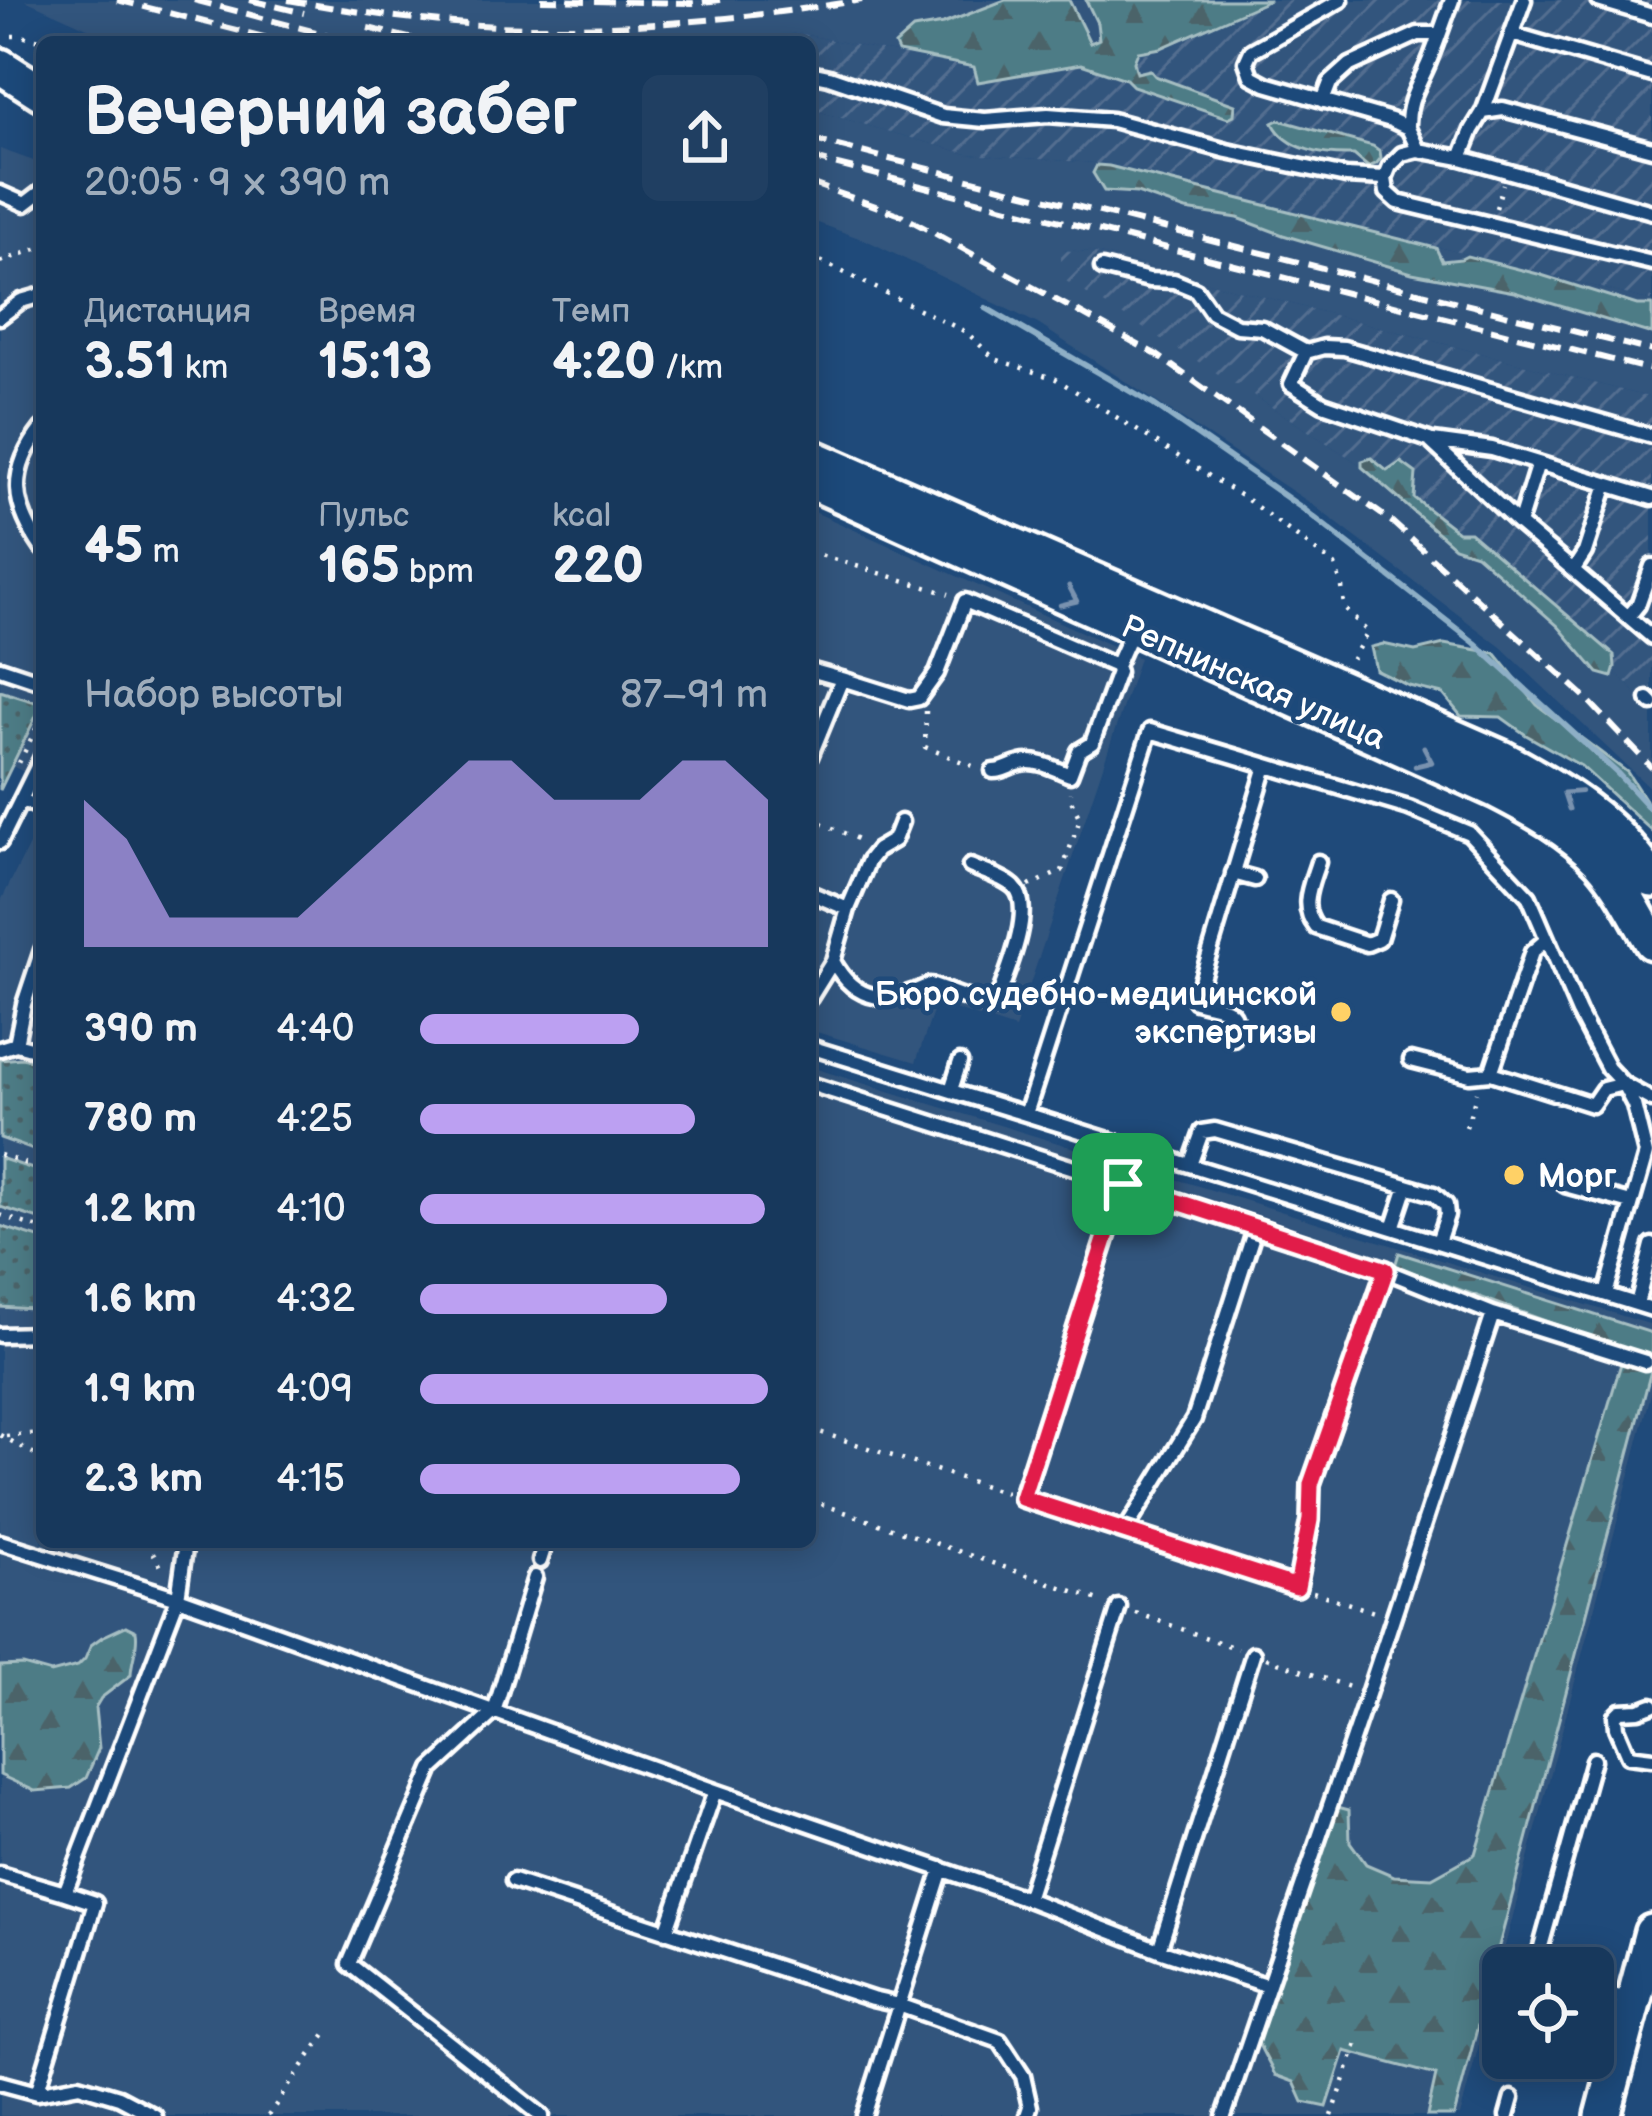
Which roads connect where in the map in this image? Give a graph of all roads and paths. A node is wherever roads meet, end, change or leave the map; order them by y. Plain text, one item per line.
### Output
1 (1341, 0) edge
2 (1452, 0) edge
3 (1524, 0) edge
4 (1598, 0) edge
5 (1652, 16) edge
6 (1439, 34) junction
7 (1512, 34) junction
8 (0, 36) edge
9 (36, 39) edge
10 (0, 66) edge
11 (816, 74) edge
12 (1652, 74) edge
13 (36, 89) edge
14 (0, 90) edge
15 (1323, 101) junction
16 (36, 112) edge
17 (1483, 112) junction
18 (1408, 128) junction
19 (1652, 148) edge
20 (1418, 150) junction
21 (1461, 158) junction
22 (1385, 178) junction
23 (0, 193) edge
24 (36, 196) edge
25 (1652, 212) edge
26 (36, 249) edge
27 (816, 259) edge
28 (0, 262) edge
29 (1652, 262) edge
30 (1102, 268) dead end
31 (36, 297) edge
32 (0, 316) edge
33 (1306, 352) junction
34 (36, 436) edge
35 (1652, 436) edge
36 (1430, 440) junction
37 (816, 459) edge
38 (1538, 463) junction
39 (816, 484) edge
40 (1607, 484) junction
41 (1652, 498) edge
42 (1520, 524) junction
43 (36, 539) edge
44 (816, 554) edge
45 (1652, 566) edge
46 (1574, 569) junction
47 (965, 601) junction
48 (1629, 616) junction
49 (1134, 627) junction
50 (1652, 637) edge
51 (1348, 664) dead end
52 (1116, 666) junction
53 (4, 667) edge
54 (816, 672) edge
55 (842, 679) junction
56 (36, 680) edge
57 (919, 698) junction
58 (816, 725) edge
59 (1266, 766) junction
60 (36, 769) edge
61 (993, 771) joint
62 (1070, 775) junction
63 (21, 800) junction
64 (36, 806) edge
65 (816, 821) edge
66 (901, 822) dead end
67 (0, 842) edge
68 (877, 850) junction
69 (1318, 862) dead end
70 (970, 866) dead end
71 (1233, 873) junction
72 (1255, 879) dead end
73 (1652, 880) edge
74 (1018, 891) junction
75 (816, 896) edge
76 (1391, 900) dead end
77 (848, 909) junction
78 (1546, 940) junction
79 (1652, 942) edge
80 (833, 961) junction
81 (36, 968) edge
82 (816, 988) edge
83 (1233, 1040) dead end
84 (16, 1044) junction
85 (0, 1049) edge
86 (36, 1049) edge
87 (816, 1049) edge
88 (1411, 1060) dead end
89 (960, 1062) dead end
90 (1487, 1074) junction
91 (1623, 1084) junction
92 (816, 1086) edge
93 (951, 1090) junction
94 (1652, 1100) edge
95 (1026, 1114) junction
96 (1466, 1127) dead end
97 (0, 1155) edge
98 (1190, 1165) junction
99 (36, 1166) edge
100 (1123, 1184) junction
101 (1565, 1185) dead end
102 (1407, 1186) junction
103 (1631, 1204) junction
104 (0, 1215) edge
105 (36, 1226) edge
106 (1256, 1226) junction
107 (1393, 1228) junction
108 (1438, 1242) junction
109 (1652, 1245) edge
110 (1386, 1270) junction
111 (1606, 1294) junction
112 (1637, 1304) junction
113 (1652, 1309) edge
114 (1493, 1314) junction
115 (0, 1335) edge
116 (36, 1335) edge
117 (1646, 1361) dead end
118 (816, 1431) edge
119 (36, 1433) edge
120 (3, 1435) edge
121 (36, 1454) edge
122 (1022, 1498) junction
123 (816, 1502) edge
124 (1125, 1531) junction
125 (0, 1542) edge
126 (150, 1548) edge
127 (185, 1548) edge
128 (544, 1548) edge
129 (540, 1561) dead end
130 (535, 1577) dead end
131 (1297, 1587) junction
132 (178, 1598) junction
133 (1119, 1607) junction
134 (1394, 1618) junction
135 (1253, 1654) junction
136 (1368, 1694) junction
137 (1652, 1705) edge
138 (494, 1712) junction
139 (1652, 1759) edge
140 (1593, 1760) dead end
141 (715, 1791) junction
142 (942, 1869) junction
143 (0, 1874) edge
144 (513, 1881) dead end
145 (65, 1893) junction
146 (1027, 1899) junction
147 (1648, 1925) edge
148 (666, 1932) junction
149 (1540, 1947) edge
150 (1159, 1950) junction
151 (1268, 1986) junction
152 (1614, 1995) edge
153 (1634, 2000) junction
154 (899, 2006) junction
155 (328, 2031) dead end
156 (1359, 2038) dead end
157 (0, 2083) edge
158 (37, 2093) junction
159 (1512, 2098) dead end
160 (154, 2116) edge
161 (268, 2116) edge
162 (542, 2116) edge
163 (864, 2116) edge
164 (1027, 2116) edge
165 (1224, 2116) edge
166 (1331, 2116) edge
167 (1507, 2116) edge
168 (1604, 2116) edge

1 - 15 lane
2 - 6 lane
3 - 7 lane
4 - 5 lane
6 - 15 lane
6 - 18 lane
7 - 12 lane
7 - 17 lane
8 - 9 path
10 - 13 street
11 - 22 lane
14 - 16 street
15 - 18 lane
17 - 19 lane
17 - 21 lane
18 - 20 lane
20 - 21 lane
20 - 22 lane
21 - 25 lane
22 - 29 lane
23 - 24 lane
26 - 28 path
27 - 51 path
30 - 33 lane
31 - 32 lane
33 - 35 lane
33 - 36 lane
34 - 43 lane
36 - 38 lane
36 - 42 lane
73 -> 37 street, Репнинская улица
38 - 40 lane
38 - 42 lane
39 -> 49 street, Репнинская улица
40 - 41 lane
40 - 46 lane
42 - 46 lane
44 - 47 path
45 - 48 lane
46 - 48 lane
47 - 52 lane
47 - 57 lane
48 - 50 lane
49 - 52 lane
49 -> 79 street, Репнинская улица
52 - 62 lane
53 - 56 lane
54 - 55 lane
55 - 57 lane
55 - 58 lane
57 - 61 path
59 - 71 lane
59 - 78 lane
59 - 95 lane
60 - 63 lane
61 - 62 lane
62 - 74 path
63 - 64 lane
63 - 67 lane
65 - 68 path
66 - 68 lane
68 - 77 lane
69 - 76 lane
70 - 74 lane
71 - 72 lane
71 - 83 lane
74 - 80 lane
75 - 77 lane
77 - 80 lane
78 - 90 lane
78 - 91 lane
80 - 82 lane
81 - 84 lane
84 - 85 lane
84 - 86 lane
87 - 93 lane
88 - 90 lane
89 - 93 lane
90 - 91 lane
90 - 96 path
91 - 94 lane
91 - 103 lane
92 - 100 lane
93 - 95 lane
95 - 98 lane
97 - 99 path
98 - 102 lane
98 - 107 lane
100 - 106 lane
100 - 122 lane
101 - 103 lane
102 - 107 lane
102 - 108 lane
103 - 111 lane
104 - 105 path
106 - 110 lane
106 - 124 lane
107 - 108 lane
108 - 111 lane
109 - 112 lane
110 - 114 lane
110 - 131 lane
111 - 112 lane
112 - 113 lane
114 - 117 lane
114 - 134 lane
115 - 116 lane
118 - 122 path
119 - 120 path
120 - 121 path
122 - 124 path
123 - 133 path
124 - 131 path
125 - 132 lane
126 - 132 path
127 - 132 lane
128 - 129 lane
130 - 138 lane
131 - 134 path
132 - 138 lane
132 - 145 lane
133 - 135 path
133 - 146 lane
134 - 136 lane
135 - 136 path
135 - 150 lane
136 - 151 lane
137 - 139 lane
138 - 141 lane
138 - 162 lane
140 - 149 lane
141 - 142 lane
141 - 148 lane
142 - 146 lane
142 - 154 lane
143 - 145 lane
144 - 148 lane
145 - 158 lane
146 - 150 lane
147 - 153 street
148 - 154 lane
150 - 151 lane
151 - 165 lane
152 - 153 lane
153 - 168 street
154 - 163 lane
154 - 164 lane
155 - 161 path
156 - 166 path
157 - 158 lane
158 - 160 lane
159 - 167 lane

